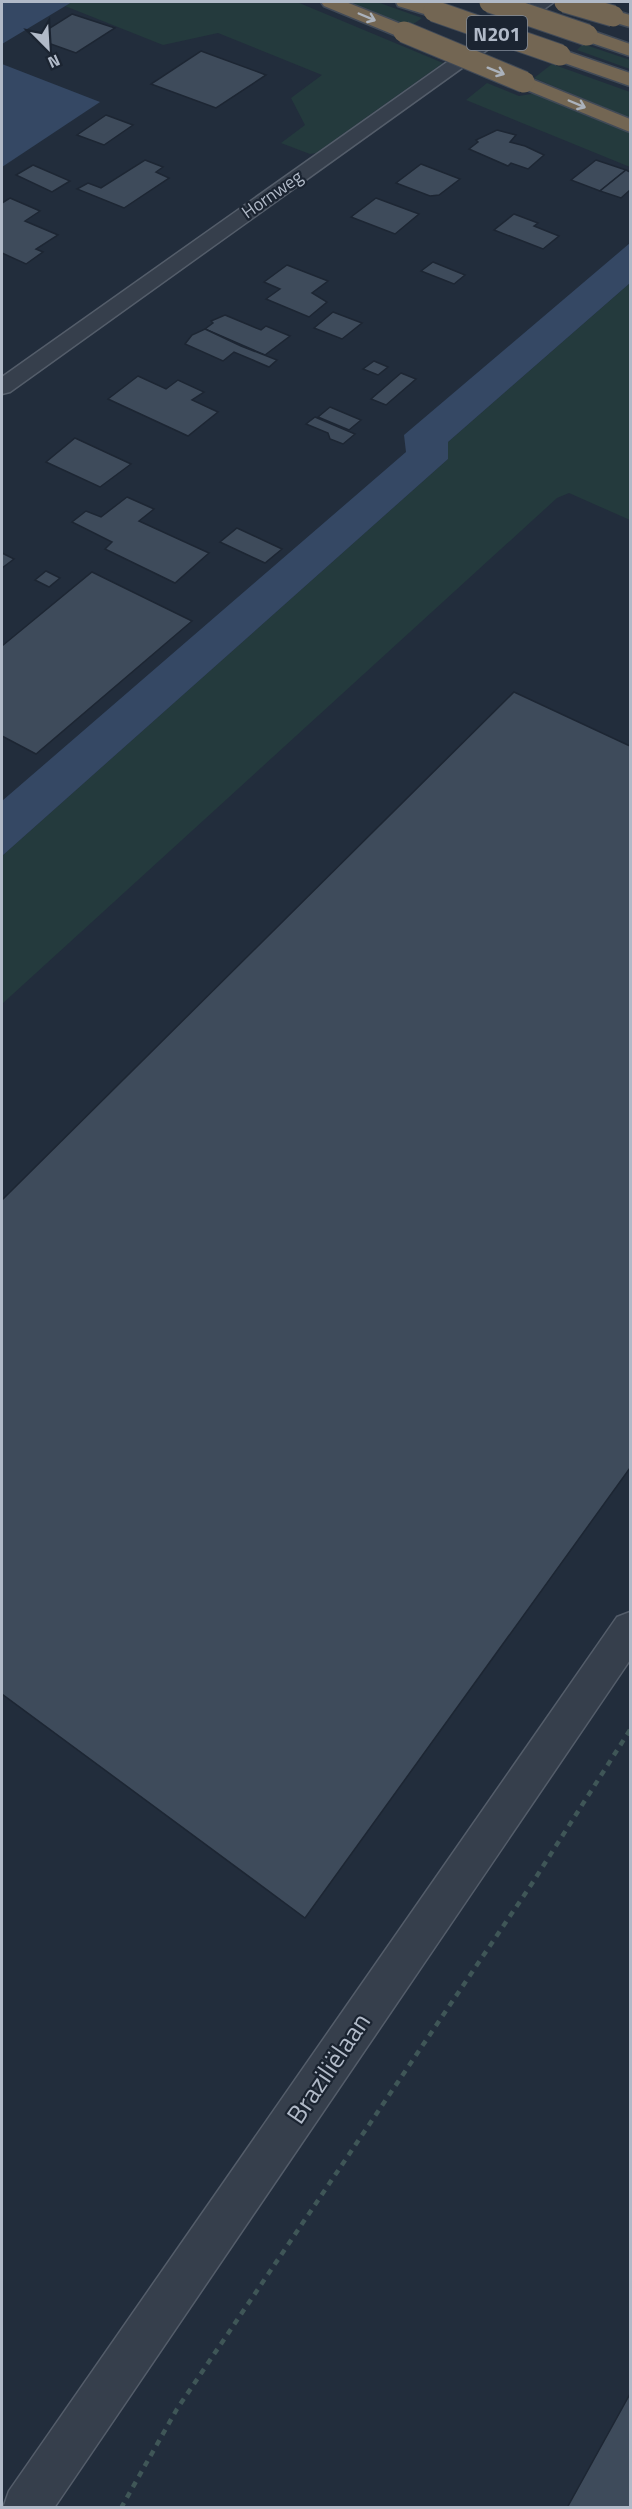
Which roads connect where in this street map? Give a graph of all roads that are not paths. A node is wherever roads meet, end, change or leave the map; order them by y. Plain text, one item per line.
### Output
1 (331, 2) edge
2 (405, 2) edge
3 (490, 2) edge
4 (544, 2) edge
5 (565, 2) edge
6 (622, 18) edge
7 (630, 50) edge
8 (630, 80) edge
9 (630, 126) edge
10 (2, 387) edge
11 (630, 1629) edge
12 (26, 2508) edge

1 -> 9 highway, N201, bridge
2 - 8 highway, N201, bridge
3 - 7 highway, N201, bridge
4 - 10 street, Hornweg
5 - 6 highway, bridge
11 - 12 street, Braziliëlaan

